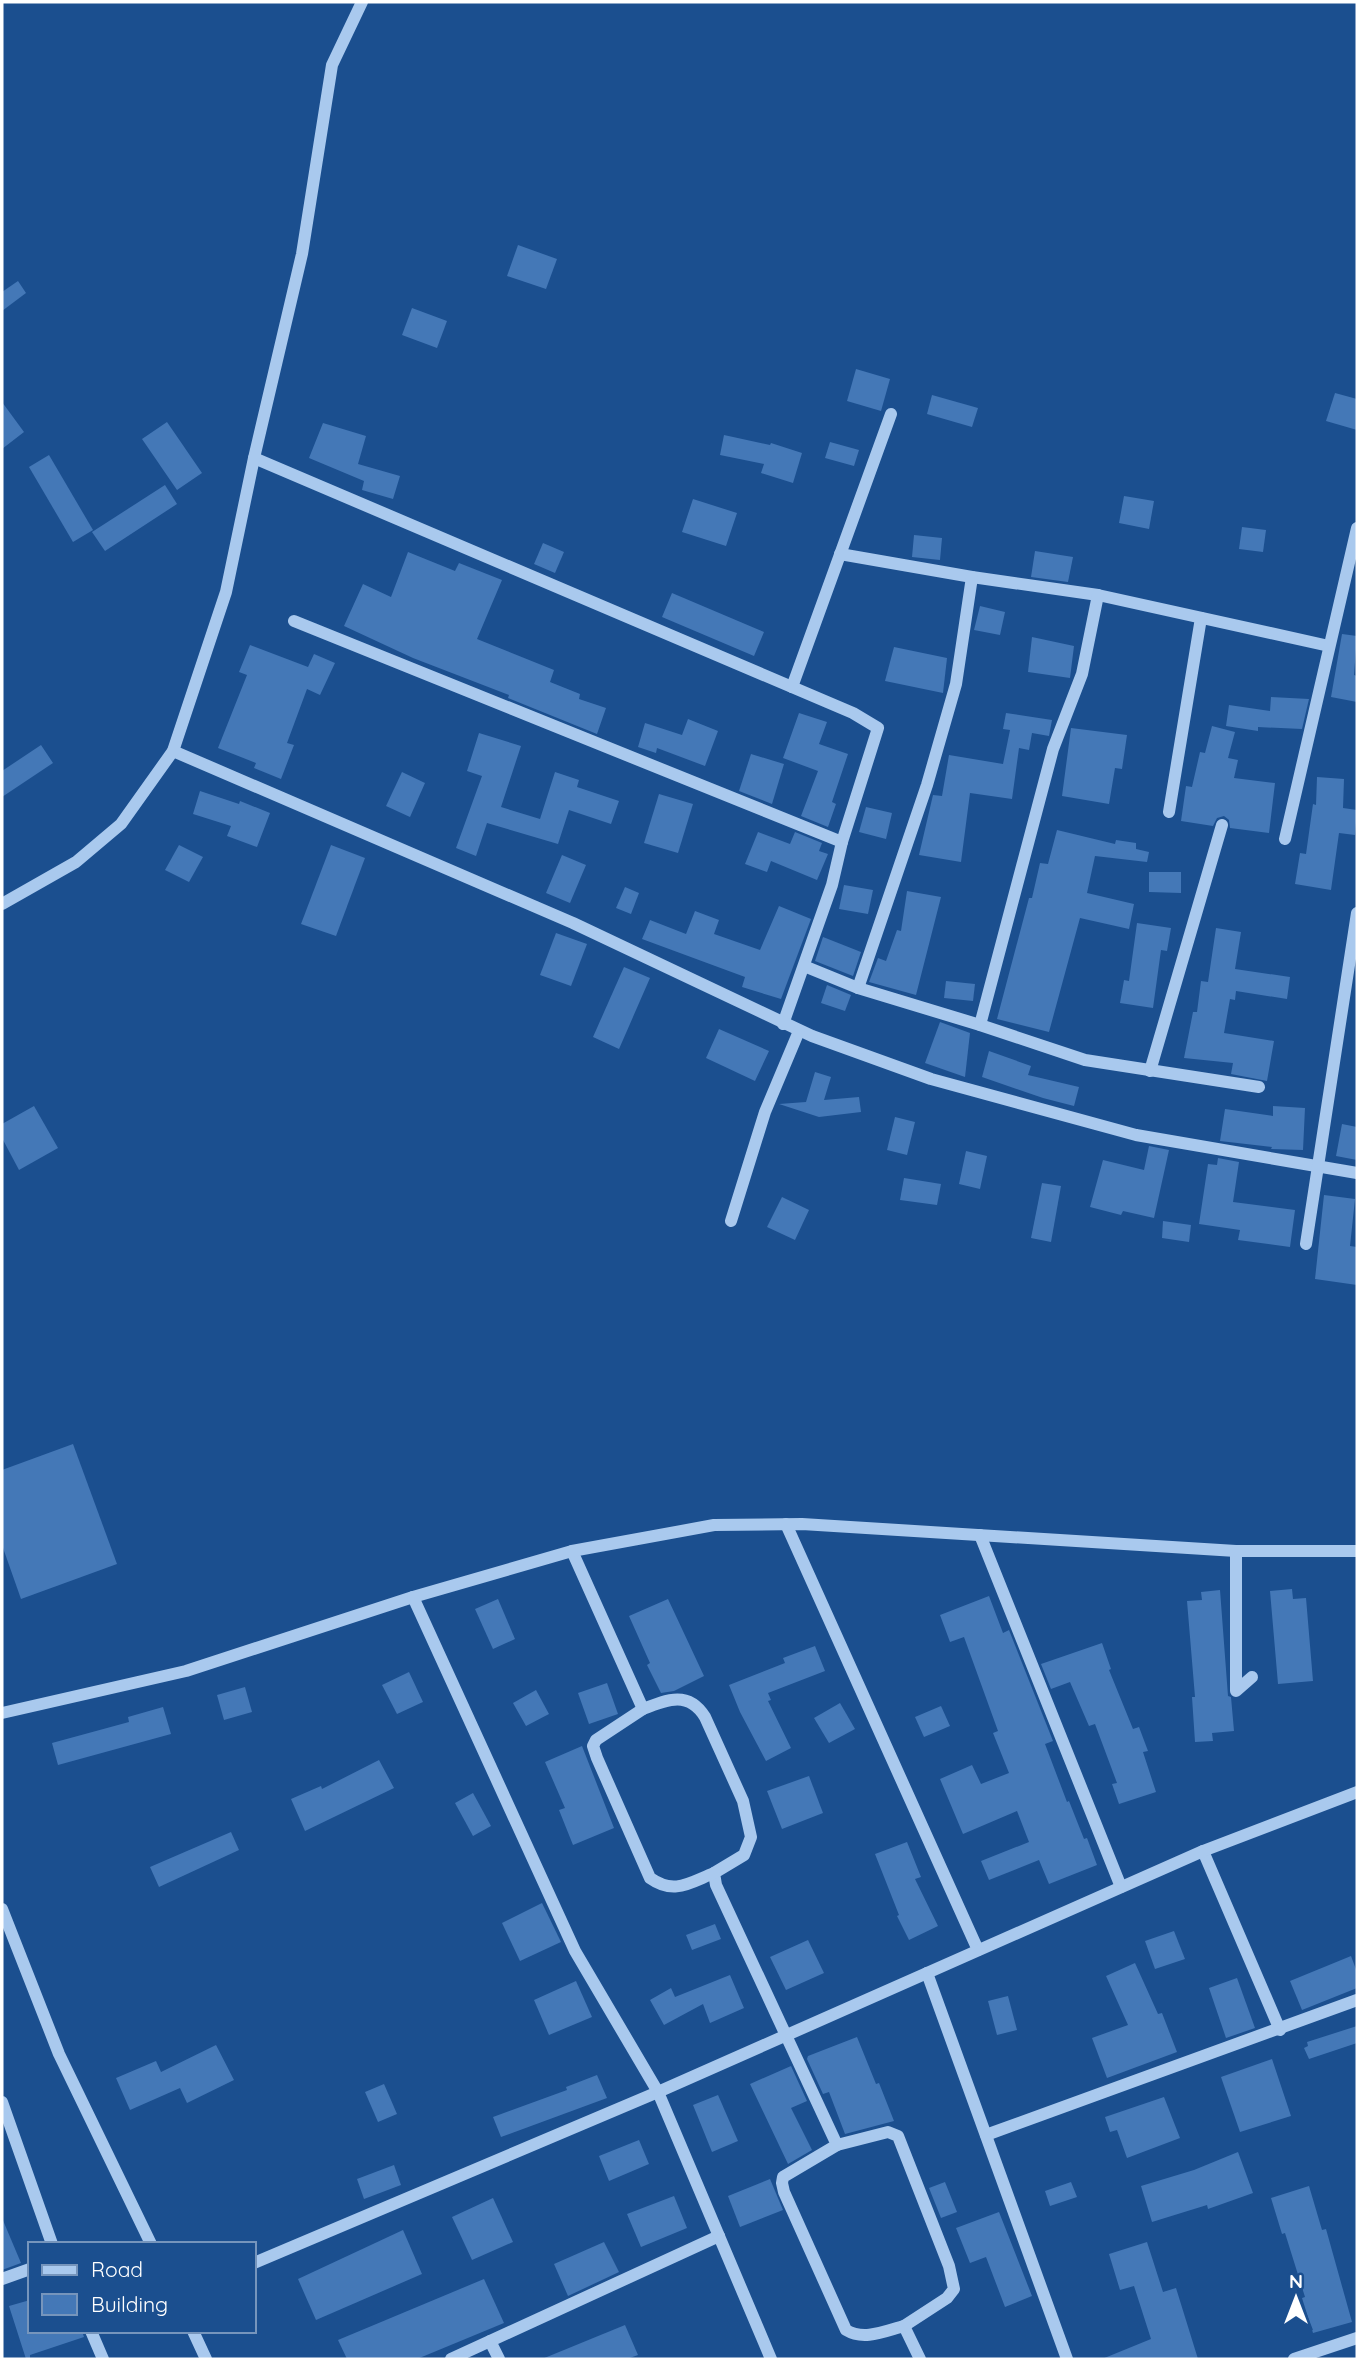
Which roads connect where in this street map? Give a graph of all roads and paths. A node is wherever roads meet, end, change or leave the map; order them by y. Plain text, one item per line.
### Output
1 (362, 2) edge
2 (891, 414) dead end
3 (254, 458) junction
4 (1357, 528) edge
5 (840, 554) junction
6 (972, 577) junction
7 (1098, 595) junction
8 (1201, 618) junction
9 (294, 621) dead end
10 (1329, 646) junction
11 (792, 687) junction
12 (173, 751) junction
13 (1169, 812) dead end
14 (1222, 825) dead end
15 (1285, 839) dead end
16 (842, 842) junction
17 (2, 904) edge
18 (1357, 913) edge
19 (804, 966) junction
20 (858, 988) junction
21 (783, 1024) junction
22 (981, 1025) junction
23 (799, 1031) junction
24 (1150, 1071) junction
25 (1259, 1087) dead end
26 (1319, 1166) junction
27 (1357, 1173) edge
28 (731, 1221) dead end
29 (1306, 1244) dead end
30 (786, 1524) junction
31 (980, 1535) junction
32 (1357, 1550) edge
33 (572, 1551) junction
34 (1236, 1551) junction
35 (413, 1597) junction
36 (1252, 1677) dead end
37 (643, 1709) junction
38 (2, 1713) edge
39 (1357, 1792) edge
40 (1203, 1851) junction
41 (714, 1873) junction
42 (1121, 1887) junction
43 (2, 1909) edge
44 (978, 1950) junction
45 (927, 1973) junction
46 (1357, 2000) edge
47 (1280, 2030) junction
48 (787, 2035) junction
49 (657, 2092) junction
50 (2, 2102) edge
51 (986, 2135) junction
52 (8, 2139) edge
53 (837, 2146) junction
54 (719, 2236) junction
55 (51, 2242) edge
56 (150, 2242) edge
57 (256, 2262) edge
58 (28, 2270) edge
59 (2, 2279) edge
60 (904, 2326) junction
61 (92, 2333) edge
62 (194, 2333) edge
63 (1357, 2338) edge
64 (490, 2341) junction
65 (103, 2359) edge
66 (206, 2359) edge
67 (451, 2359) edge
68 (499, 2359) edge
69 (771, 2359) edge
70 (920, 2359) edge
71 (1067, 2359) edge
72 (1294, 2359) edge

1 - 3 street
2 - 5 street
3 - 11 street
3 - 12 street
4 - 10 street
5 - 6 street
5 - 11 street
6 - 7 street
6 - 20 street
7 - 8 street
7 - 22 street
8 - 10 street
8 - 13 street
9 - 16 street
10 - 15 street
11 - 16 street
12 - 17 street
12 - 21 street
14 - 24 street
16 - 19 street
18 - 26 street
19 - 20 street
19 - 21 street
20 - 22 street
21 - 23 street
22 - 24 street
23 - 26 street
23 - 28 street
24 - 25 street
26 - 27 street
26 - 29 street
30 - 31 street
30 - 33 street
30 - 44 street
31 - 34 street
31 - 42 street
32 - 34 street
33 - 35 street
33 - 37 street
34 - 36 street
35 - 38 street
35 - 49 street
37 - 41 street
37 - 41 street
39 - 40 street
40 - 42 street
40 - 47 street
41 - 48 street
42 - 44 street
43 - 56 street
44 - 45 street
45 - 48 street
45 - 51 street
46 - 47 street
47 - 51 street
48 - 49 street
48 - 53 street
49 - 54 street
49 - 57 street
50 - 52 street
51 - 71 street
52 - 55 street
53 - 60 street
53 - 60 street
54 - 64 street
54 - 69 street
58 - 59 street
60 - 70 street
61 - 65 street
62 - 66 street
63 - 72 street
64 - 67 street
64 - 68 street

